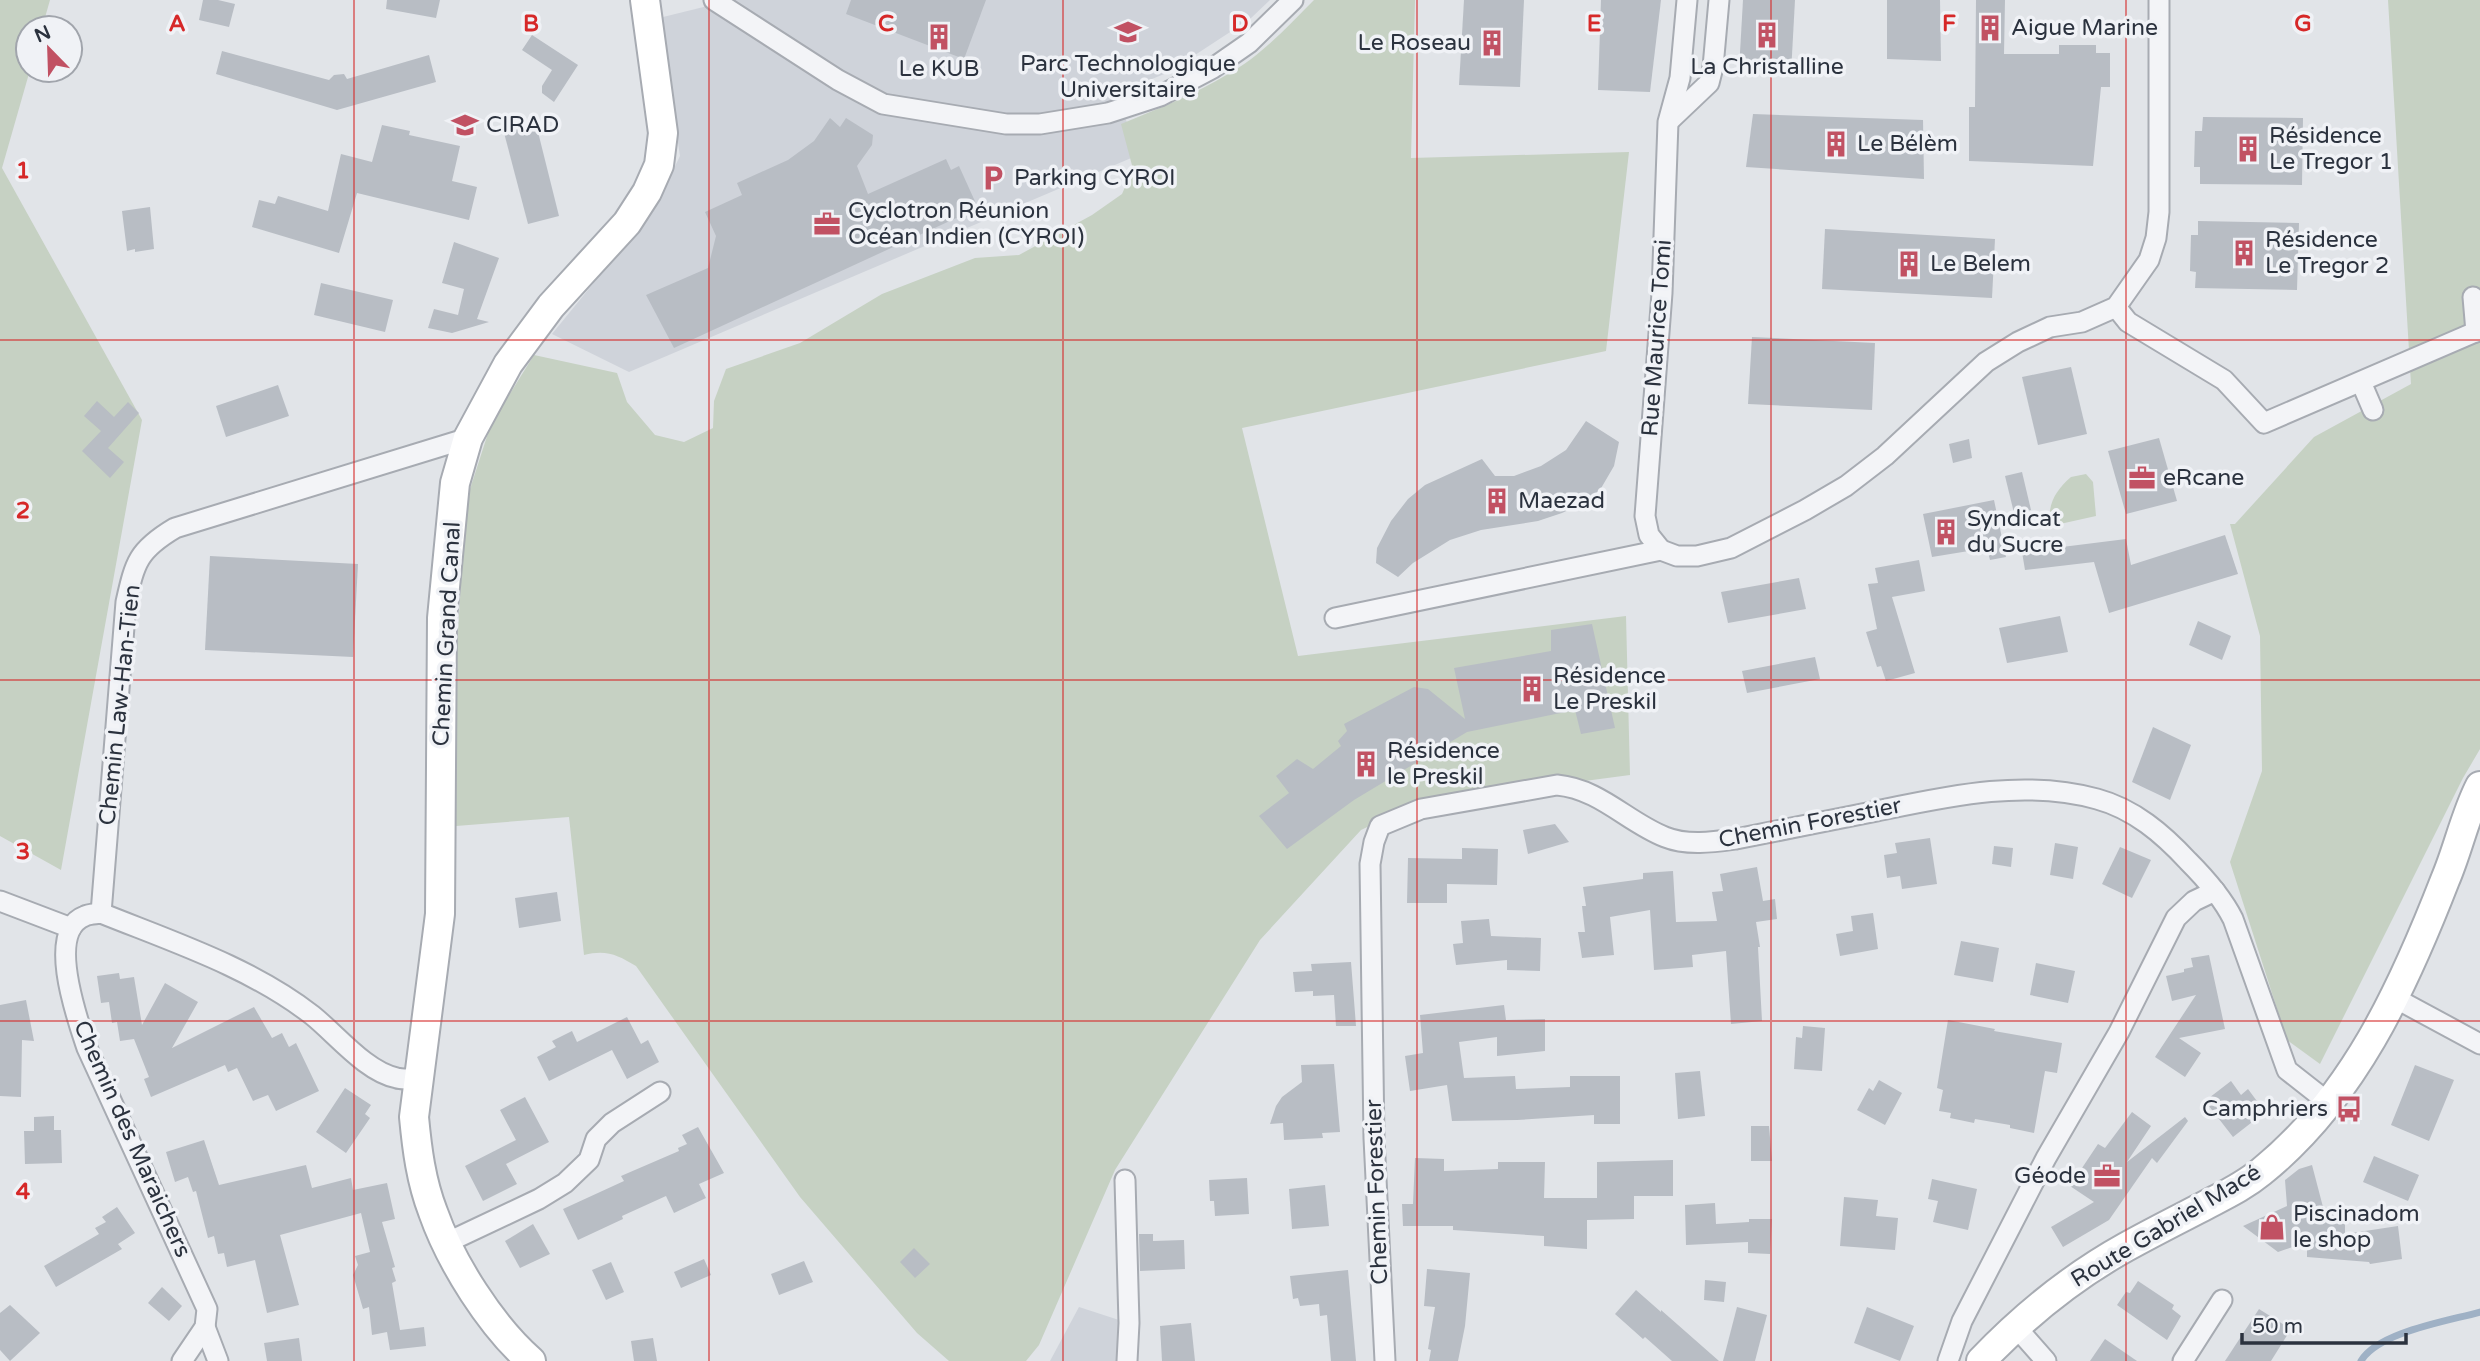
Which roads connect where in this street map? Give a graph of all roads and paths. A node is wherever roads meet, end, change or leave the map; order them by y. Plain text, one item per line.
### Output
1 (645, 0) edge
2 (714, 0) edge
3 (1293, 0) edge
4 (1687, 0) edge
5 (1719, 0) edge
6 (2159, 0) edge
7 (1668, 122) junction
8 (2473, 297) dead end
9 (2116, 307) junction
10 (2478, 331) edge
11 (2361, 382) junction
12 (2373, 410) dead end
13 (468, 438) junction
14 (1661, 550) junction
15 (1335, 618) dead end
16 (2480, 786) edge
17 (2215, 891) junction
18 (0, 901) edge
19 (101, 913) junction
20 (71, 928) junction
21 (2395, 998) junction
22 (2480, 1044) edge
23 (418, 1079) junction
24 (660, 1092) dead end
25 (2329, 1103) junction
26 (1125, 1180) dead end
27 (446, 1243) junction
28 (2221, 1300) dead end
29 (2015, 1326) junction
30 (205, 1327) junction
31 (182, 1361) edge
32 (218, 1361) edge
33 (531, 1361) edge
34 (1127, 1361) edge
35 (1385, 1361) edge
36 (1948, 1361) edge
37 (1981, 1361) edge
38 (2046, 1361) edge
39 (2183, 1361) edge

1 - 13 street, Chemin Grand Canal
2 - 3 street
4 - 7 street, Rue Maurice Tomi
5 - 7 street
6 - 9 street
7 - 14 street, Rue Maurice Tomi
8 - 10 street
9 - 11 street
9 - 14 street
10 - 11 street
11 - 12 street
13 - 19 street, Chemin Law-Han-Tien
13 - 23 street, Chemin Grand Canal
14 - 15 street
16 - 21 street, Route Gabriel Macé
17 - 25 street, Chemin Forestier
17 - 35 street, Chemin Forestier
17 - 36 street
18 - 20 street
19 - 20 street
19 - 23 street
20 - 30 street, Chemin des Maraichers
21 - 22 street
21 - 25 street, Route Gabriel Macé
23 - 27 street, Chemin Grand Canal
24 - 27 street
25 - 29 street, Route Gabriel Macé
26 - 34 street
27 - 33 street, Chemin Grand Canal
28 - 39 street
29 - 37 street, Route Gabriel Macé
29 - 38 street
30 - 31 street
30 - 32 street, Chemin des Maraichers

